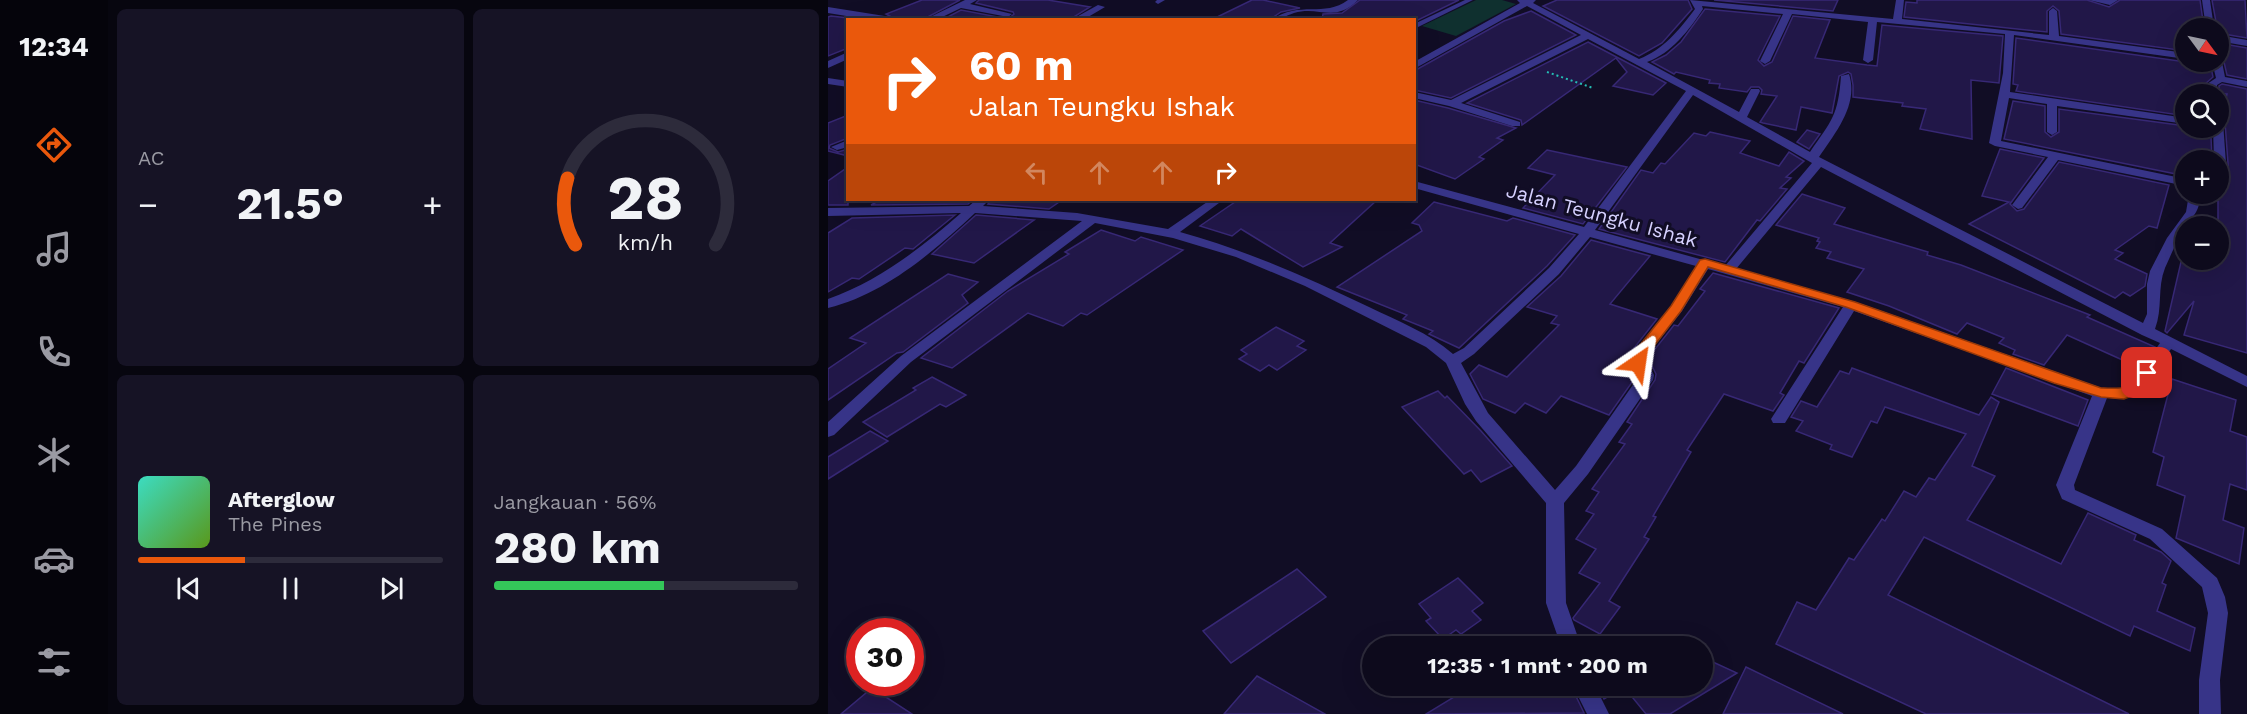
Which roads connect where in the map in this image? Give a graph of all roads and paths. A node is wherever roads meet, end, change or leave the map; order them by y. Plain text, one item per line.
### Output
1 (974, 0) edge
2 (1354, 0) edge
3 (1470, 0) edge
4 (1900, 0) edge
5 (2093, 0) edge
6 (2114, 0) edge
7 (2206, 0) edge
8 (1527, 1) edge
9 (1695, 2) edge
10 (1748, 4) edge
11 (960, 5) junction
12 (1101, 7) dead end
13 (828, 9) edge
14 (2053, 11) dead end
15 (840, 12) junction
16 (1788, 13) junction
17 (1008, 14) dead end
18 (828, 16) edge
19 (878, 18) edge
20 (932, 18) edge
21 (1079, 18) edge
22 (1279, 18) edge
23 (2209, 18) edge
24 (1873, 20) junction
25 (1897, 22) junction
26 (1416, 26) edge
27 (2010, 32) junction
28 (1588, 35) junction
29 (2054, 37) junction
30 (2229, 40) edge
31 (2247, 43) edge
32 (2175, 54) edge
33 (846, 56) edge
34 (1868, 60) dead end
35 (1766, 61) dead end
36 (1532, 62) junction
37 (1639, 62) junction
38 (828, 64) edge
39 (1416, 65) edge
40 (2219, 72) edge
41 (1846, 76) dead end
42 (2221, 79) junction
43 (828, 81) edge
44 (846, 84) edge
45 (2212, 84) edge
46 (2247, 84) edge
47 (1593, 88) dead end
48 (1692, 90) junction
49 (1755, 91) dead end
50 (2004, 94) junction
51 (1416, 95) edge
52 (2052, 102) junction
53 (1452, 103) junction
54 (1742, 117) junction
55 (2175, 119) edge
56 (1516, 124) dead end
57 (2052, 132) dead end
58 (2055, 156) junction
59 (1816, 159) junction
60 (2175, 181) edge
61 (1416, 185) edge
62 (982, 201) edge
63 (1216, 201) edge
64 (2193, 204) edge
65 (2018, 205) dead end
66 (972, 210) junction
67 (828, 212) edge
68 (1093, 219) junction
69 (1586, 233) junction
70 (1169, 234) junction
71 (1705, 263) junction
72 (1729, 269) junction
73 (828, 304) edge
74 (1851, 305) junction
75 (2147, 332) junction
76 (2168, 342) junction
77 (1453, 362) junction
78 (2247, 382) edge
79 (2101, 393) junction
80 (1779, 419) dead end
81 (828, 431) edge
82 (1555, 501) junction
83 (1568, 636) edge
84 (1589, 696) edge
85 (1598, 714) edge
86 (2210, 714) edge

1 - 11 street
2 - 22 street
3 - 26 lane
4 - 25 street
5 - 6 street
7 - 23 street
8 - 28 street
8 - 39 street
9 - 10 street
9 - 37 street
10 - 16 street
11 - 17 street
11 - 20 street
12 - 21 street
13 - 15 street
14 - 29 street
15 - 18 street
15 - 19 street
16 - 24 street
16 - 35 street
24 - 25 street
24 - 34 street
25 - 27 street
27 - 29 street
27 - 50 street
28 - 36 street
28 - 37 street
29 - 32 street
30 - 31 street
33 - 38 street
36 - 47 path
36 - 53 street
37 - 48 street
40 - 42 street
41 - 59 street
42 - 45 street
42 - 46 street
43 - 44 street
48 - 54 street
48 - 69 street
49 - 54 street
50 - 52 street
50 - 58 street
51 - 53 street
52 - 55 street
52 - 57 street
53 - 56 street
54 - 59 street
58 - 60 street
58 - 65 street
59 - 72 street
59 - 75 street
61 - 69 street, Jalan Teungku Ishak
62 - 66 street
63 - 70 street
64 - 75 street
66 - 67 street
66 - 68 street
66 - 73 street
68 - 70 street
68 - 81 street
69 - 71 street, Jalan Teungku Ishak
69 - 77 street
70 - 77 street
71 - 72 street, Jalan Teungku Ishak
71 - 82 street
72 - 74 street, Jalan Teungku Ishak
74 - 79 street, Jalan Teungku Ishak
74 - 80 street
75 - 76 street
76 - 78 street
76 - 79 street, Jalan Teungku Ishak
77 - 82 street
79 - 86 street
82 - 83 street
84 - 85 street

